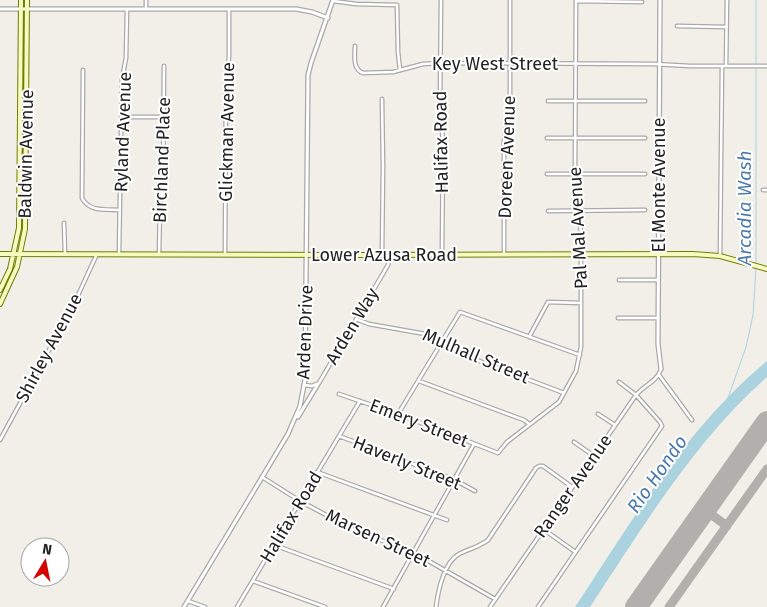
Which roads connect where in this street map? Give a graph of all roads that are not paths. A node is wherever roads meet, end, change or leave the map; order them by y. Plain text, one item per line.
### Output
1 (21, 0) edge
2 (27, 0) edge
3 (146, 0) edge
4 (333, 0) edge
5 (441, 0) edge
6 (510, 0) edge
7 (660, 0) edge
8 (726, 0) edge
9 (576, 1) edge
10 (642, 2) dead end
11 (0, 9) edge
12 (21, 9) junction
13 (27, 9) junction
14 (127, 10) junction
15 (146, 10) junction
16 (229, 10) junction
17 (328, 18) junction
18 (677, 26) dead end
19 (726, 27) junction
20 (355, 46) dead end
21 (440, 63) junction
22 (510, 64) junction
23 (575, 64) junction
24 (660, 64) junction
25 (164, 66) dead end
26 (722, 66) junction
27 (726, 66) junction
28 (767, 66) edge
29 (82, 70) dead end
30 (400, 71) junction
31 (382, 99) dead end
32 (548, 101) dead end
33 (575, 101) junction
34 (645, 102) dead end
35 (122, 117) junction
36 (164, 117) junction
37 (20, 132) junction
38 (27, 132) junction
39 (547, 138) dead end
40 (575, 138) junction
41 (645, 138) dead end
42 (547, 174) dead end
43 (575, 174) junction
44 (645, 174) dead end
45 (120, 210) junction
46 (645, 210) dead end
47 (548, 211) dead end
48 (578, 211) junction
49 (64, 223) dead end
50 (0, 254) edge
51 (14, 254) junction
52 (21, 254) junction
53 (65, 254) junction
54 (98, 254) junction
55 (119, 254) junction
56 (159, 254) junction
57 (225, 254) junction
58 (442, 254) junction
59 (659, 254) junction
60 (307, 255) junction
61 (382, 255) junction
62 (390, 255) junction
63 (504, 255) junction
64 (581, 255) junction
65 (720, 256) junction
66 (767, 269) edge
67 (619, 280) dead end
68 (658, 280) junction
69 (0, 290) edge
70 (581, 303) junction
71 (0, 304) edge
72 (618, 318) dead end
73 (658, 318) junction
74 (356, 319) junction
75 (529, 337) junction
76 (441, 344) junction
77 (580, 356) junction
78 (661, 369) joint
79 (659, 375) junction
80 (419, 381) junction
81 (619, 382) dead end
82 (318, 384) junction
83 (304, 385) junction
84 (565, 393) junction
85 (339, 394) dead end
86 (636, 395) junction
87 (360, 400) junction
88 (398, 414) junction
89 (598, 414) dead end
90 (692, 420) dead end
91 (293, 424) junction
92 (529, 425) junction
93 (615, 425) junction
94 (339, 436) junction
95 (0, 440) edge
96 (574, 442) dead end
97 (474, 444) junction
98 (498, 453) joint
99 (594, 456) junction
100 (317, 472) junction
101 (262, 477) junction
102 (453, 479) junction
103 (572, 487) junction
104 (475, 491) dead end
105 (300, 501) junction
106 (433, 516) junction
107 (447, 520) dead end
108 (543, 529) junction
109 (274, 545) junction
110 (413, 552) junction
111 (575, 552) junction
112 (446, 570) junction
113 (253, 581) junction
114 (394, 589) junction
115 (495, 599) junction
116 (188, 601) junction
117 (184, 607) edge
118 (205, 607) edge
119 (237, 607) edge
120 (325, 607) edge
121 (383, 607) edge
122 (436, 607) edge
123 (490, 607) edge
124 (538, 607) edge

1 - 12 main road, Baldwin Avenue
2 - 13 main road, Baldwin Avenue
3 - 15 street
4 - 17 street, Arden Drive
4 - 30 street
5 - 21 street, Halifax Road
6 - 22 street, Doreen Avenue
7 - 24 street, El Monte Avenue
8 - 19 street
9 - 10 street
9 - 23 street, Pal Mal Avenue
11 - 12 street
12 - 13 street
12 - 37 main road, Baldwin Avenue
13 - 14 street
13 - 38 main road, Baldwin Avenue
14 - 15 street
14 - 35 street, Ryland Avenue
15 - 16 street
16 - 17 street
16 - 57 street, Glickman Avenue
17 - 60 street, Arden Drive
18 - 19 street
19 - 27 street
20 - 30 street, Key West Street
21 - 22 street, Key West Street
21 - 30 street, Key West Street
21 - 58 street, Halifax Road
22 - 23 street, Key West Street
22 - 63 street, Doreen Avenue
23 - 24 street, Key West Street
23 - 33 street, Pal Mal Avenue
24 - 26 street, Key West Street
24 - 59 street, El Monte Avenue
25 - 36 street, Birchland Place
26 - 27 street, Key West Street
26 - 65 street
27 - 28 street, Key West Street
29 - 45 street
31 - 61 street
32 - 33 street
33 - 34 street
33 - 40 street, Pal Mal Avenue
35 - 36 street
35 - 45 street, Ryland Avenue
36 - 56 street, Birchland Place
37 - 38 main road
37 - 51 main road, Baldwin Avenue
38 - 52 main road, Baldwin Avenue
39 - 40 street
40 - 41 street
40 - 43 street, Pal Mal Avenue
42 - 43 street
43 - 44 street
43 - 48 street, Pal Mal Avenue
45 - 55 street, Ryland Avenue
46 - 48 street
47 - 48 street
48 - 64 street, Pal Mal Avenue
49 - 53 street
50 - 51 main road, Lower Azusa Road
51 - 52 main road, Lower Azusa Road
51 - 69 main road, Baldwin Avenue
52 - 53 main road, Lower Azusa Road
52 - 71 main road, Baldwin Avenue
53 - 54 main road, Lower Azusa Road
54 - 55 main road, Lower Azusa Road
54 - 95 street, Shirley Avenue
55 - 56 main road, Lower Azusa Road
56 - 57 main road, Lower Azusa Road
57 - 60 main road, Lower Azusa Road
58 - 62 main road, Lower Azusa Road
58 - 63 main road, Lower Azusa Road
59 - 64 main road, Lower Azusa Road
59 - 65 main road, Lower Azusa Road
59 - 68 street, El Monte Avenue
60 - 61 main road, Lower Azusa Road
60 - 83 street, Arden Drive
61 - 62 main road, Lower Azusa Road
62 - 74 street, Arden Way
63 - 64 main road, Lower Azusa Road
64 - 70 street, Pal Mal Avenue
65 - 66 main road, Lower Azusa Road
67 - 68 street
68 - 73 street, El Monte Avenue
70 - 75 street
70 - 77 street, Pal Mal Avenue
72 - 73 street
73 - 78 street, El Monte Avenue
74 - 76 street, Mulhall Street
74 - 82 street, Arden Way
75 - 76 street
75 - 77 street
76 - 80 street
76 - 84 street, Mulhall Street
77 - 84 street, Pal Mal Avenue
78 - 79 street
79 - 86 street, Ranger Avenue
79 - 90 street
80 - 88 street
80 - 92 street
81 - 86 street
82 - 83 street, Arden Way
82 - 91 street
83 - 91 street, Arden Drive
84 - 92 street, Pal Mal Avenue
85 - 87 street, Emery Street
86 - 93 street, Ranger Avenue
86 - 111 street
87 - 88 street, Emery Street
87 - 94 street, Halifax Road
88 - 97 street, Emery Street
89 - 93 street
91 - 101 street, Arden Drive
92 - 98 street, Pal Mal Avenue
93 - 99 street, Ranger Avenue
94 - 100 street, Halifax Road
94 - 102 street, Haverly Street
96 - 99 street
97 - 98 street, Emery Street
97 - 102 street
99 - 103 street, Ranger Avenue
100 - 105 street, Halifax Road
100 - 106 street
101 - 105 street, Marsen Street
101 - 116 street, Arden Drive
102 - 104 street, Haverly Street
102 - 106 street
103 - 108 street, Ranger Avenue
103 - 112 street
105 - 109 street, Halifax Road
105 - 110 street, Marsen Street
106 - 107 street
106 - 110 street
108 - 111 street
108 - 115 street, Ranger Avenue
109 - 113 street, Halifax Road
109 - 114 street
110 - 112 street, Marsen Street
110 - 114 street
111 - 124 street
112 - 115 street, Marsen Street
112 - 122 street
113 - 119 street, Halifax Road
113 - 120 street
114 - 121 street
115 - 123 street, Ranger Avenue
116 - 117 street, Arden Drive
116 - 118 street

